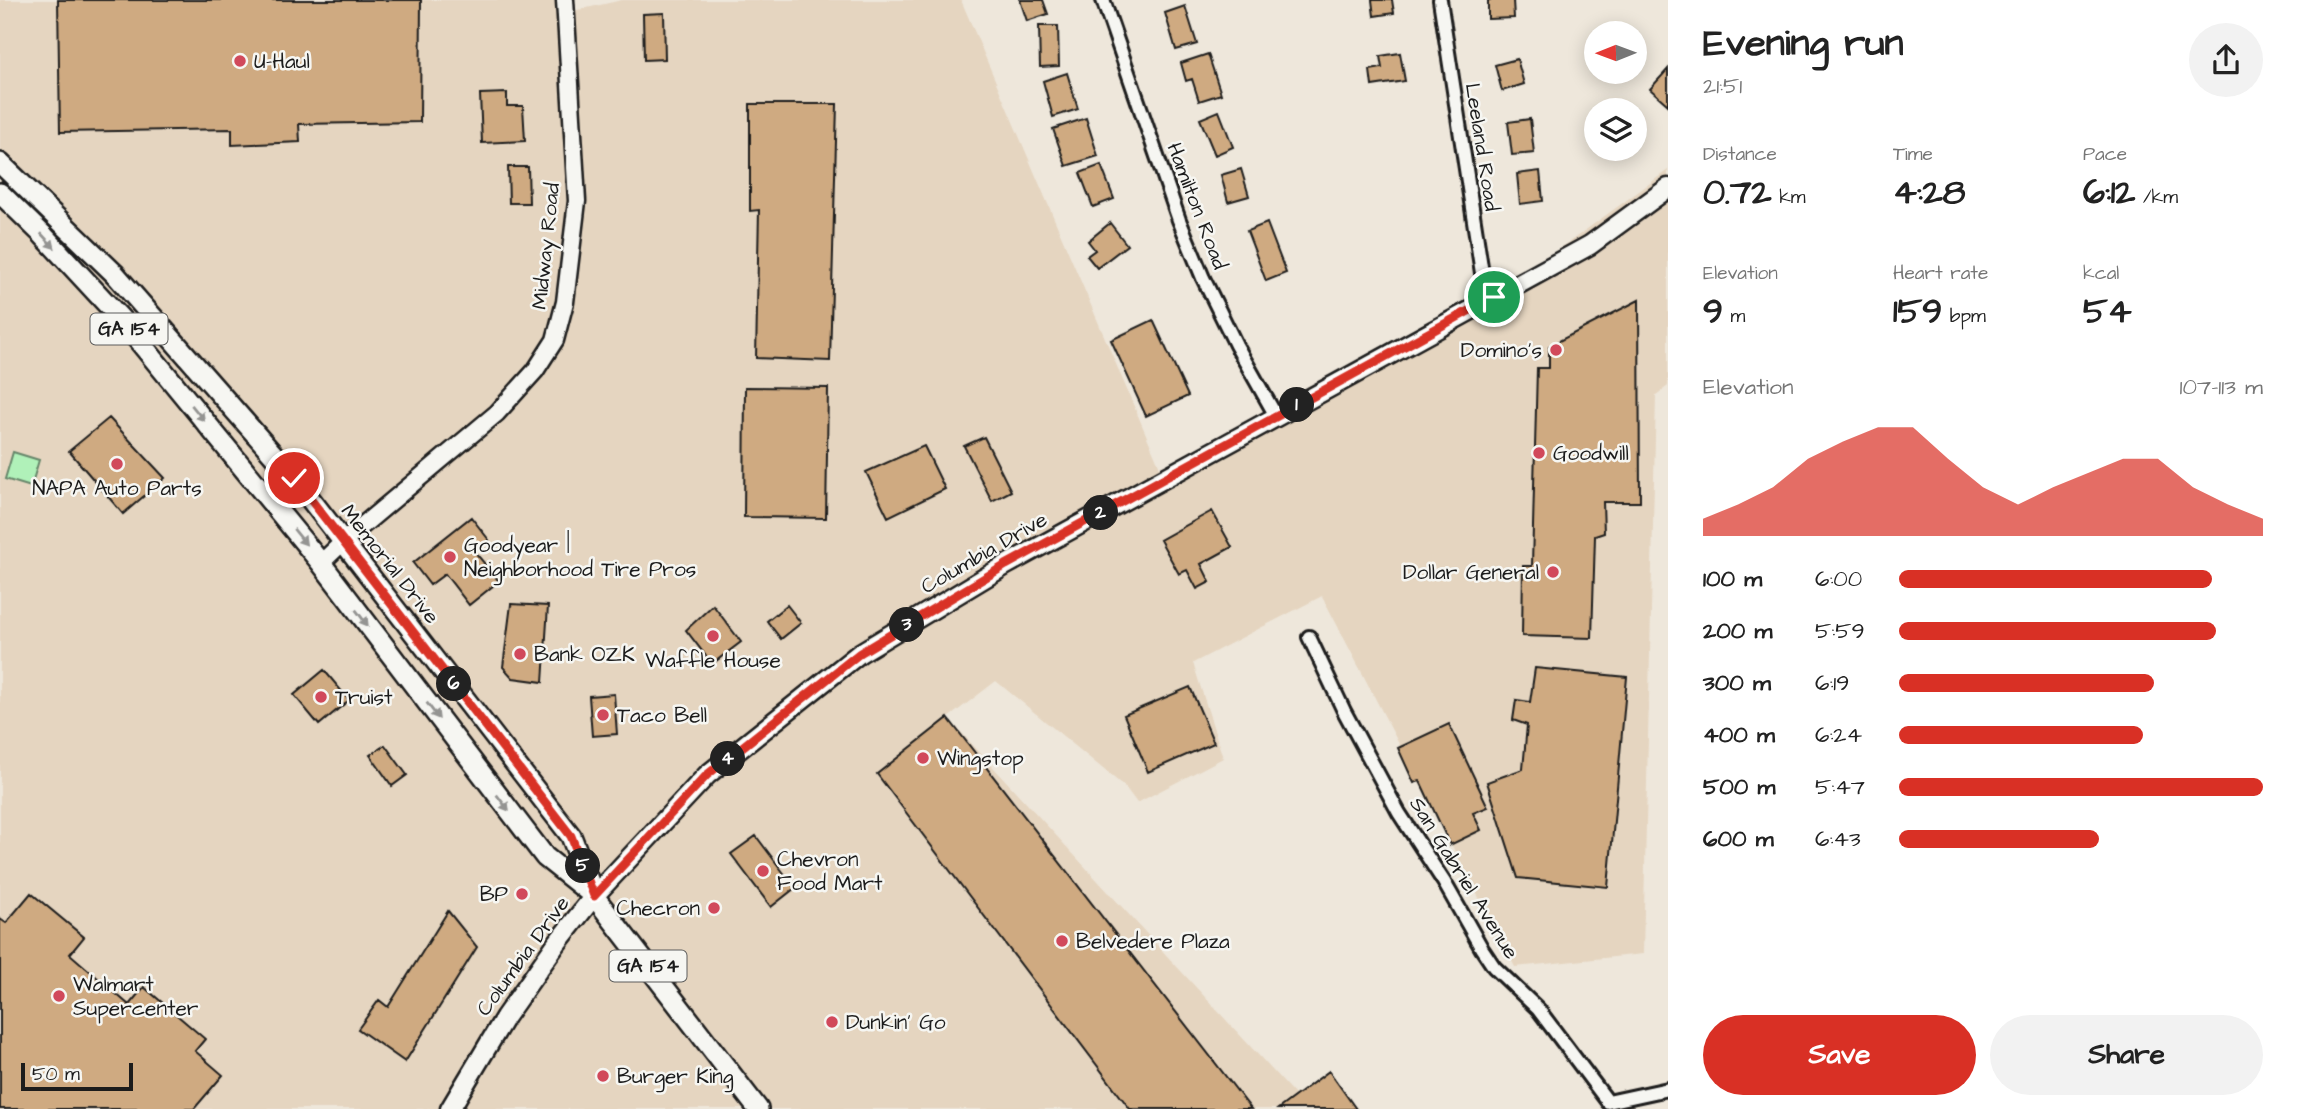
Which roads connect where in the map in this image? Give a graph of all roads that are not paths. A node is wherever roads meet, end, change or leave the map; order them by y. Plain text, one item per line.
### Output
1 (565, 0) edge
2 (1103, 0) edge
3 (1440, 0) edge
4 (0, 163) edge
5 (1668, 188) edge
6 (0, 193) edge
7 (1494, 297) junction
8 (1276, 416) junction
9 (344, 541) junction
10 (321, 563) junction
11 (1309, 638) dead end
12 (594, 896) junction
13 (1668, 1089) edge
14 (450, 1109) edge
15 (758, 1109) edge

1 - 9 street, Midway Road
2 - 8 street, Hamilton Road
3 - 7 street, Leeland Road
4 - 9 main road, Memorial Drive / GA 154
5 - 7 main road, Columbia Drive
6 -> 10 main road, Memorial Drive / GA 154
7 - 8 main road, Columbia Drive
8 - 12 main road, Columbia Drive
9 - 10 street, Midway Road
9 - 12 main road, Memorial Drive / GA 154
10 -> 12 main road, Memorial Drive / GA 154
11 - 13 street, San Gabriel Avenue
12 - 14 main road, Columbia Drive
12 - 15 main road, Memorial Drive / GA 154

